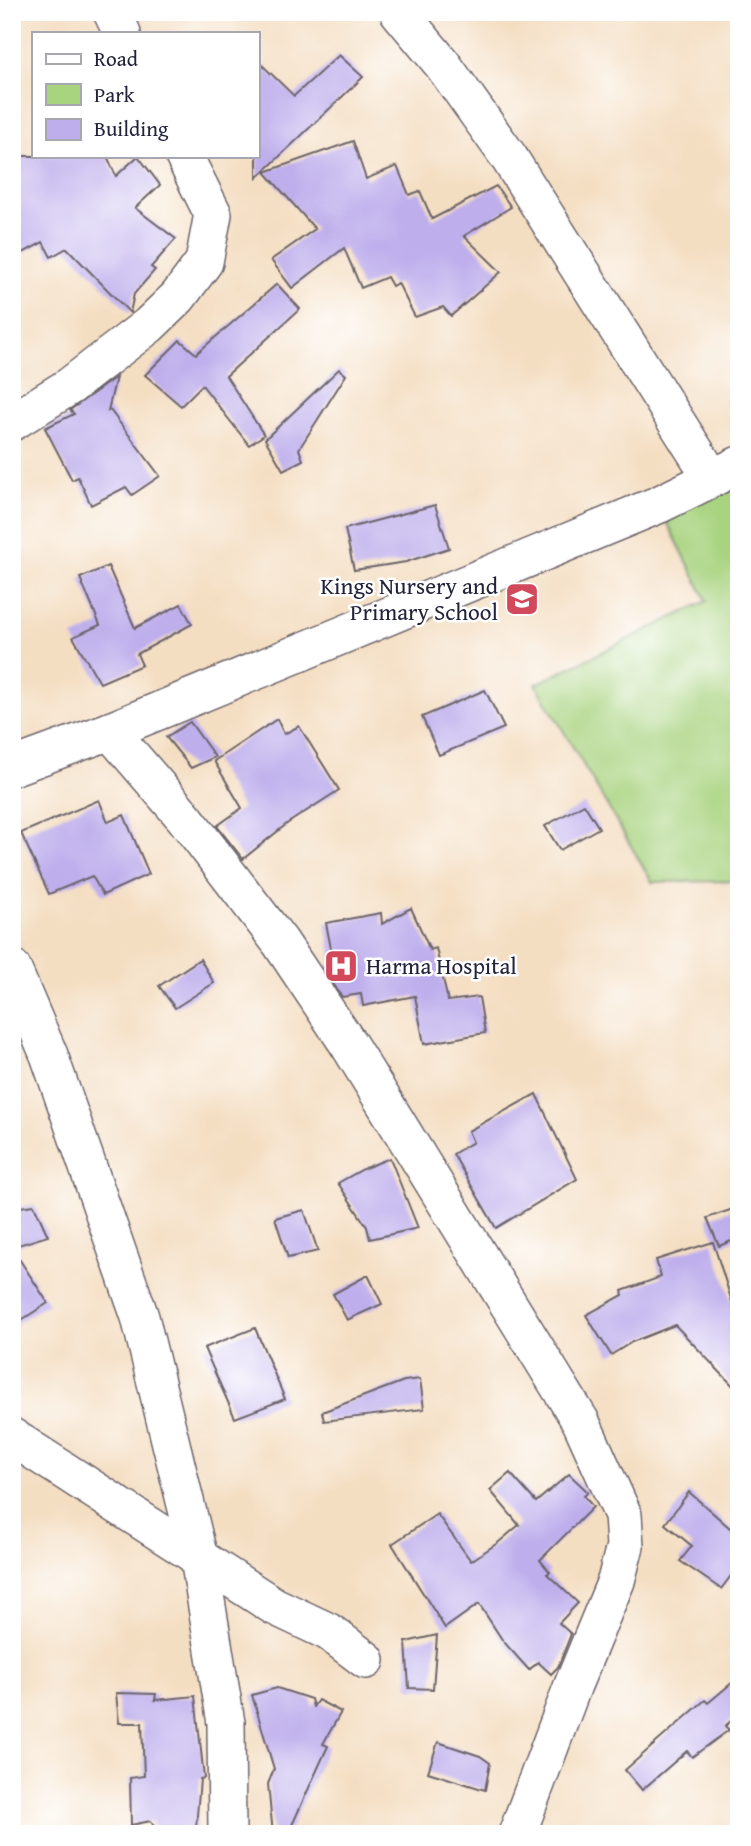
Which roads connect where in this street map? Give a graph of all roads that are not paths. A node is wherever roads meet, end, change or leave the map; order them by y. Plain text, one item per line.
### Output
1 (112, 12) edge
2 (399, 12) edge
3 (122, 32) edge
4 (185, 158) edge
5 (12, 422) edge
6 (726, 471) edge
7 (110, 731) junction
8 (12, 767) edge
9 (12, 968) edge
10 (12, 1437) edge
11 (199, 1558) junction
12 (366, 1660) dead end
13 (227, 1834) edge
14 (517, 1834) edge

1 - 3 street
2 - 6 street
4 - 5 street
6 - 7 street
7 - 8 street
7 - 14 street
9 - 11 street
10 - 11 street
11 - 12 street
11 - 13 street

